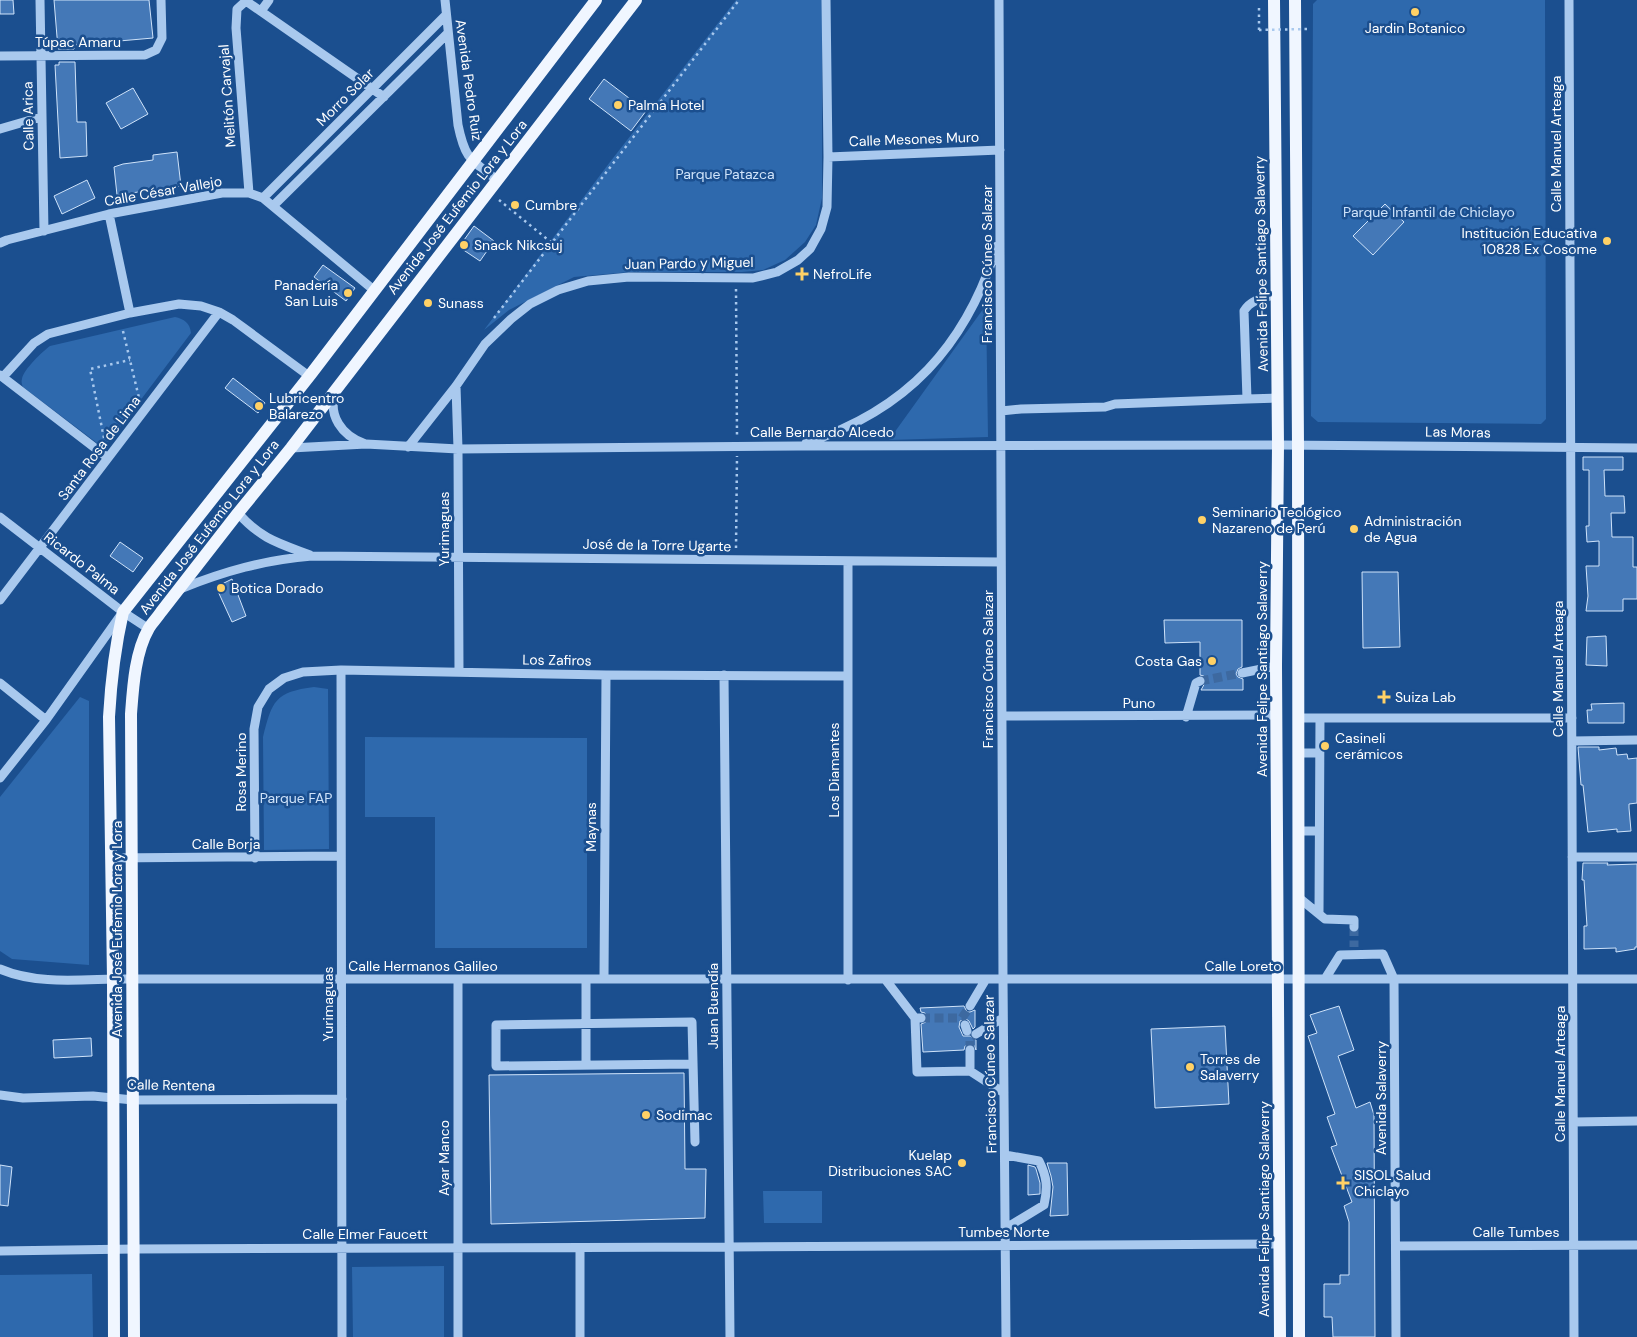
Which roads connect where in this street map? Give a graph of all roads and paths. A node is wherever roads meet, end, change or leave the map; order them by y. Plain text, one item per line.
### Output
1 (40, 0) edge
2 (161, 0) edge
3 (269, 0) edge
4 (445, 0) edge
5 (596, 0) edge
6 (636, 0) edge
7 (739, 0) edge
8 (826, 0) edge
9 (1000, 0) edge
10 (1274, 0) edge
11 (1295, 0) edge
12 (1569, 0) edge
13 (246, 1) edge
14 (1259, 7) dead end
15 (261, 11) junction
16 (446, 15) junction
17 (1307, 29) dead end
18 (448, 33) junction
19 (0, 56) edge
20 (40, 56) junction
21 (372, 89) junction
22 (384, 97) junction
23 (41, 116) junction
24 (0, 129) edge
25 (1000, 150) junction
26 (828, 157) junction
27 (473, 161) junction
28 (497, 180) junction
29 (488, 190) junction
30 (249, 193) junction
31 (263, 198) junction
32 (273, 206) junction
33 (109, 214) junction
34 (44, 231) junction
35 (1000, 236) junction
36 (0, 243) edge
37 (552, 243) junction
38 (736, 278) junction
39 (375, 291) junction
40 (1277, 294) junction
41 (219, 312) junction
42 (130, 313) junction
43 (491, 321) dead end
44 (123, 331) dead end
45 (130, 360) junction
46 (2, 376) edge
47 (309, 376) junction
48 (456, 386) junction
49 (337, 387) junction
50 (139, 398) dead end
51 (1278, 398) junction
52 (1247, 399) junction
53 (1001, 411) junction
54 (104, 438) dead end
55 (366, 444) junction
56 (1278, 444) junction
57 (1001, 445) junction
58 (1298, 445) junction
59 (408, 446) junction
60 (737, 446) junction
61 (798, 446) junction
62 (1571, 447) junction
63 (291, 448) junction
64 (1637, 448) edge
65 (458, 449) junction
66 (108, 458) junction
67 (238, 513) junction
68 (0, 517) edge
69 (40, 548) junction
70 (312, 556) junction
71 (458, 557) junction
72 (736, 560) junction
73 (848, 561) junction
74 (1001, 562) junction
75 (180, 589) junction
76 (0, 600) edge
77 (123, 612) junction
78 (149, 629) junction
79 (1276, 666) junction
80 (341, 670) junction
81 (458, 672) junction
82 (1242, 673) tunnel mouth
83 (606, 675) junction
84 (724, 675) junction
85 (848, 676) junction
86 (1200, 682) dead end
87 (0, 684) edge
88 (270, 689) joint
89 (1277, 715) junction
90 (1002, 716) junction
91 (1186, 717) junction
92 (1298, 718) junction
93 (1320, 718) junction
94 (1572, 718) junction
95 (46, 720) junction
96 (1637, 740) edge
97 (1572, 741) junction
98 (1319, 752) junction
99 (1298, 753) junction
100 (0, 778) edge
101 (1298, 831) junction
102 (1318, 831) junction
103 (341, 856) junction
104 (1572, 857) junction
105 (1637, 857) edge
106 (111, 858) junction
107 (132, 858) junction
108 (255, 858) junction
109 (1298, 897) junction
110 (1319, 913) junction
111 (1354, 928) dead end
112 (0, 968) edge
113 (113, 979) junction
114 (133, 979) junction
115 (341, 979) junction
116 (458, 979) junction
117 (885, 979) junction
118 (986, 979) junction
119 (1002, 979) junction
120 (1298, 979) junction
121 (1325, 979) junction
122 (1394, 979) junction
123 (1573, 979) junction
124 (1637, 979) edge
125 (586, 980) junction
126 (604, 980) junction
127 (727, 980) junction
128 (848, 980) junction
129 (1278, 980) junction
130 (970, 1006) tunnel mouth
131 (1003, 1018) junction
132 (586, 1024) junction
133 (969, 1030) dead end
134 (970, 1050) tunnel mouth
135 (693, 1064) junction
136 (586, 1065) junction
137 (970, 1071) junction
138 (1004, 1093) junction
139 (0, 1095) edge
140 (113, 1097) junction
141 (342, 1099) junction
142 (133, 1100) junction
143 (1637, 1121) edge
144 (1574, 1122) junction
145 (695, 1142) dead end
146 (1005, 1155) junction
147 (1006, 1228) junction
148 (1280, 1244) junction
149 (1006, 1245) junction
150 (1637, 1245) edge
151 (1396, 1246) junction
152 (1574, 1246) junction
153 (342, 1248) junction
154 (458, 1248) junction
155 (580, 1248) junction
156 (729, 1248) junction
157 (134, 1249) junction
158 (113, 1250) junction
159 (0, 1251) edge
160 (114, 1337) edge
161 (134, 1337) edge
162 (342, 1337) edge
163 (458, 1337) edge
164 (580, 1337) edge
165 (730, 1337) edge
166 (1006, 1337) edge
167 (1280, 1337) edge
168 (1299, 1337) edge
169 (1396, 1337) edge
170 (1574, 1337) edge

1 - 20 street, Calle Arica
2 - 20 street, Túpac Amaru
3 - 15 street
4 - 16 street, Avenida Pedro Ruiz
5 - 27 main road, Avenida José Eufemio Lora y Lora
6 - 28 main road, Avenida José Eufemio Lora y Lora
7 - 37 path
8 - 26 street, Juan Pardo y Miguel
9 - 25 street, Francisco Cúneo Salazar
10 - 40 main road, Avenida Felipe Santiago Salaverry
11 - 58 main road
12 - 62 street, Calle Manuel Arteaga
13 - 15 street
13 - 30 street, Melitón Carvajal
14 - 17 path, bridge
15 - 21 street
16 - 18 street, Avenida Pedro Ruiz
16 - 21 street, Morro Solar
18 - 22 street, Morro Solar
18 - 27 street, Avenida Pedro Ruiz
19 - 20 street, Túpac Amaru
20 - 23 street, Calle Arica
21 - 22 street
21 - 31 street, Morro Solar
22 - 32 street, Morro Solar
23 - 24 street
23 - 34 street, Calle Arica
25 - 26 street, Calle Mesones Muro
25 - 35 street, Francisco Cúneo Salazar
26 - 38 street, Juan Pardo y Miguel
27 - 28 street, Avenida Pedro Ruiz
27 - 39 main road, Avenida José Eufemio Lora y Lora
28 - 29 main road, Avenida José Eufemio Lora y Lora
29 - 37 path
29 - 49 main road, Avenida José Eufemio Lora y Lora
30 - 31 street, Calle César Vallejo
30 - 33 street, Calle César Vallejo
31 - 32 street, Calle César Vallejo
32 - 39 street, Calle César Vallejo
33 - 34 street, Calle César Vallejo
33 - 42 street
34 - 36 street, Calle César Vallejo
35 - 53 street, Francisco Cúneo Salazar
35 - 61 street
37 - 43 path
38 - 48 street, Juan Pardo y Miguel
38 - 60 path
39 - 47 main road, Avenida José Eufemio Lora y Lora
40 - 51 main road, Avenida Felipe Santiago Salaverry
40 - 52 street
41 - 42 street
41 - 47 street
41 - 66 street, Santa Rosa de Lima
42 - 46 street
44 - 45 path
45 - 50 path
45 - 54 path
46 - 66 street
47 - 77 main road, Avenida José Eufemio Lora y Lora
48 - 59 street, Juan Pardo y Miguel
48 - 65 street, Yurimaguas
49 - 55 street, Calle Bernardo Alcedo
49 - 63 main road, Avenida José Eufemio Lora y Lora
51 - 52 street
51 - 56 main road, Avenida Felipe Santiago Salaverry
52 - 53 street
53 - 57 street, Francisco Cúneo Salazar
55 - 59 street, Calle Bernardo Alcedo
55 - 63 street, Calle Bernardo Alcedo
56 - 57 street, Calle Bernardo Alcedo
56 - 58 street, Las Moras
56 - 79 main road, Avenida Felipe Santiago Salaverry
57 - 61 street, Calle Bernardo Alcedo
57 - 74 street, Francisco Cúneo Salazar
58 - 62 street, Las Moras
58 - 92 main road
59 - 65 street, Calle Bernardo Alcedo
60 - 61 street, Calle Bernardo Alcedo
60 - 65 street, Calle Bernardo Alcedo
60 - 72 path
62 - 64 street, Las Moras
62 - 94 street, Calle Manuel Arteaga
63 - 67 main road, Avenida José Eufemio Lora y Lora
65 - 71 street, Yurimaguas
66 - 69 street, Santa Rosa de Lima
67 - 70 street, José de la Torre Ugarte
67 - 75 main road, Avenida José Eufemio Lora y Lora
68 - 69 street, Ricardo Palma
69 - 76 street, Santa Rosa de Lima
69 - 77 street, Ricardo Palma
70 - 71 street, José de la Torre Ugarte
70 - 75 street, José de la Torre Ugarte
71 - 72 street, José de la Torre Ugarte
71 - 81 street, Yurimaguas
72 - 73 street, José de la Torre Ugarte
73 - 74 street, José de la Torre Ugarte
73 - 85 street, Los Diamantes
74 - 90 street, Francisco Cúneo Salazar
75 - 78 main road, Avenida José Eufemio Lora y Lora
77 - 78 street, Ricardo Palma
77 - 95 street
77 - 106 main road, Avenida José Eufemio Lora y Lora
78 - 107 main road, Avenida José Eufemio Lora y Lora
79 - 82 street
79 - 89 main road, Avenida Felipe Santiago Salaverry
80 - 81 street, Los Zafiros
80 - 88 street, Los Zafiros
80 - 103 street, Yurimaguas
81 - 83 street, Los Zafiros
83 - 84 street, Los Zafiros
83 - 126 street, Maynas
84 - 85 street, Los Zafiros
84 - 127 street, Juan Buendía
85 - 128 street, Los Diamantes
86 - 91 street
87 - 95 street
88 - 108 street, Rosa Merino
89 - 91 street, Puno
89 - 129 main road, Avenida Felipe Santiago Salaverry
90 - 91 street, Puno
90 - 119 street, Francisco Cúneo Salazar
92 - 93 street
92 - 99 main road
93 - 94 street
93 - 98 street
94 - 97 street, Calle Manuel Arteaga
95 - 100 street
96 - 97 street
97 - 104 street, Calle Manuel Arteaga
98 - 99 street
98 - 102 street
99 - 101 main road
101 - 102 street
101 - 109 main road
102 - 110 street
103 - 108 street, Calle Borja
103 - 115 street, Yurimaguas
104 - 105 street
104 - 123 street, Calle Manuel Arteaga
106 - 107 street, Calle Borja
106 - 113 main road, Avenida José Eufemio Lora y Lora
107 - 108 street, Calle Borja
107 - 114 main road, Avenida José Eufemio Lora y Lora
109 - 110 street
109 - 120 main road
110 - 111 street
112 - 113 street, Calle Hermanos Galileo
113 - 114 street, Calle Hermanos Galileo
113 - 140 main road, Avenida José Eufemio Lora y Lora
114 - 115 street, Calle Hermanos Galileo
114 - 142 main road, Avenida José Eufemio Lora y Lora
115 - 116 street, Calle Hermanos Galileo
115 - 141 street, Yurimaguas
116 - 125 street, Calle Hermanos Galileo
116 - 154 street, Ayar Manco
117 - 118 street, Calle Loreto
117 - 128 street, Calle Loreto
117 - 137 street
118 - 119 street, Calle Loreto
118 - 130 street
119 - 129 street, Calle Loreto
119 - 131 street, Francisco Cúneo Salazar
120 - 121 street, Calle Loreto
120 - 129 street, Calle Loreto
120 - 168 main road
121 - 122 street, Calle Loreto
121 - 122 street
122 - 123 street, Calle Loreto
122 - 151 street, Avenida Salaverry
123 - 124 street, Calle Loreto
123 - 144 street, Calle Manuel Arteaga
125 - 126 street, Calle Hermanos Galileo
125 - 132 street
126 - 127 street, Calle Hermanos Galileo
127 - 128 street, Calle Hermanos Galileo
127 - 156 street, Juan Buendía
129 - 148 main road, Avenida Felipe Santiago Salaverry
131 - 133 street
131 - 138 street, Francisco Cúneo Salazar
132 - 135 street
132 - 136 street
132 - 136 street
134 - 137 street
135 - 136 street
135 - 145 street
137 - 138 street
138 - 146 street, Francisco Cúneo Salazar
139 - 140 street, Calle Rentena
140 - 142 street, Calle Rentena
140 - 158 main road, Avenida José Eufemio Lora y Lora
141 - 142 street, Calle Rentena
141 - 153 street, Yurimaguas
142 - 157 main road, Avenida José Eufemio Lora y Lora
143 - 144 street
144 - 152 street, Calle Manuel Arteaga
146 - 147 street, Francisco Cúneo Salazar
146 - 147 street
147 - 149 street, Francisco Cúneo Salazar
148 - 149 street, Tumbes Norte
148 - 167 main road, Avenida Felipe Santiago Salaverry
149 - 156 street, Tumbes Norte
149 - 166 street, Francisco Cúneo Salazar
150 - 152 street, Calle Tumbes
151 - 152 street, Calle Tumbes
151 - 169 street, Avenida Salaverry
152 - 170 street, Calle Manuel Arteaga
153 - 154 street, Calle Elmer Faucett
153 - 157 street, Calle Elmer Faucett
153 - 162 street, Yurimaguas
154 - 155 street, Calle Elmer Faucett
154 - 163 street, Ayar Manco
155 - 156 street, Calle Elmer Faucett
155 - 164 street
156 - 165 street, Juan Buendía
157 - 158 street, Calle Elmer Faucett
157 - 161 main road, Avenida José Eufemio Lora y Lora
158 - 159 street, Calle Elmer Faucett
158 - 160 main road, Avenida José Eufemio Lora y Lora

